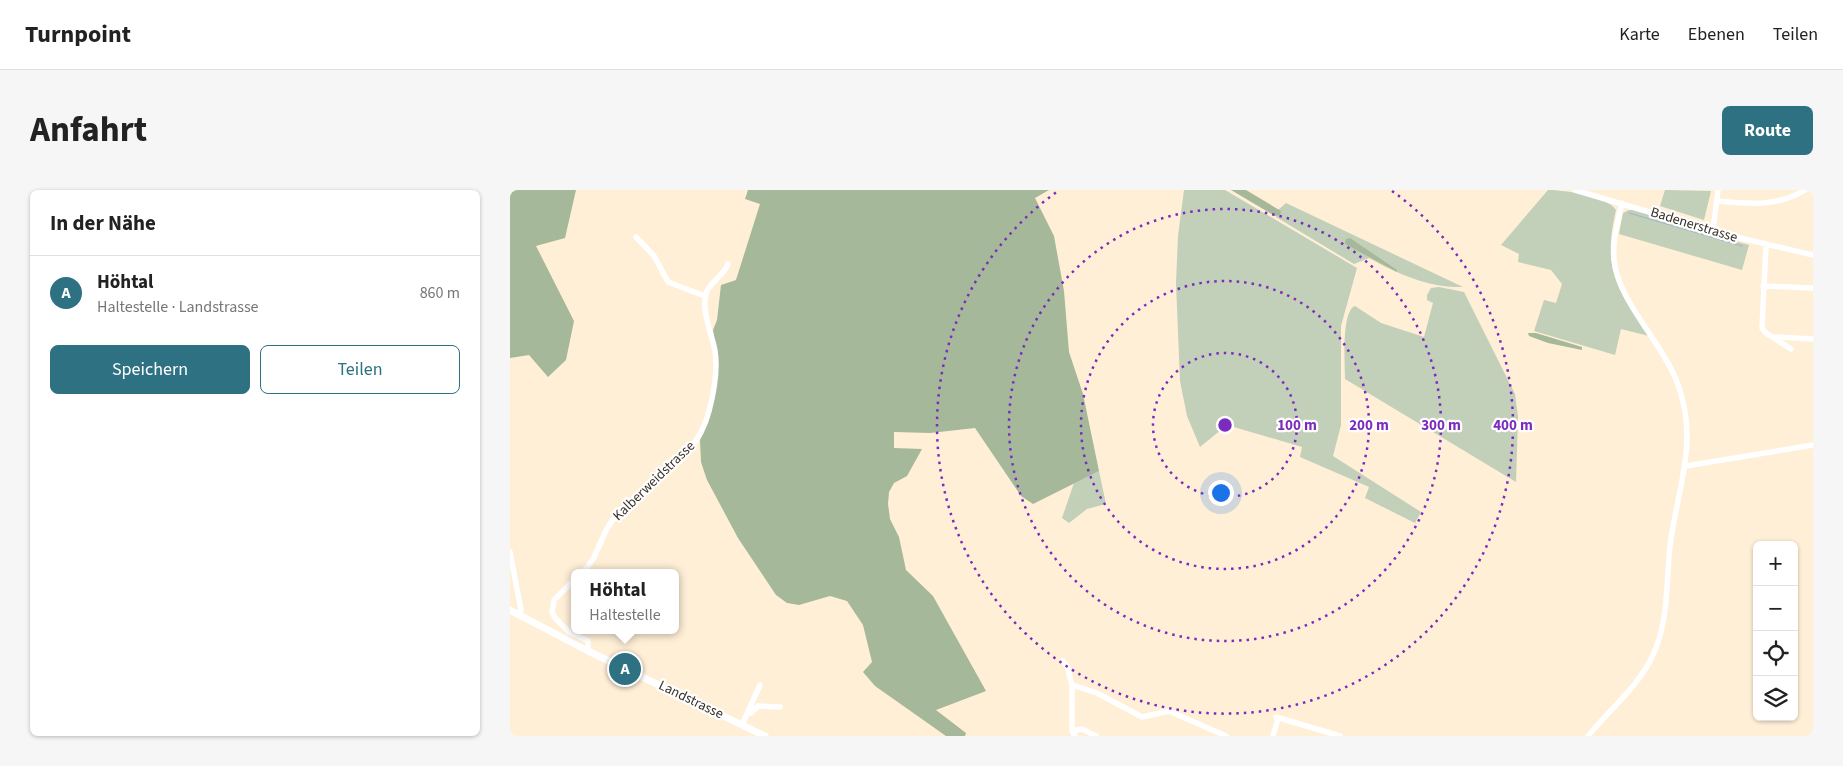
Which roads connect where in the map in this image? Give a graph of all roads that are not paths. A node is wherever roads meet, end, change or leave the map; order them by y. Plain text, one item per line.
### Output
1 (1575, 190) edge
2 (1718, 190) edge
3 (1805, 190) edge
4 (1717, 200) junction
5 (1622, 203) junction
6 (1713, 231) junction
7 (636, 237) dead end
8 (1766, 245) junction
9 (1813, 255) edge
10 (728, 264) dead end
11 (1762, 286) junction
12 (1813, 288) edge
13 (706, 296) junction
14 (1775, 338) junction
15 (1813, 339) edge
16 (1791, 349) dead end
17 (1813, 445) edge
18 (1686, 466) junction
19 (510, 552) edge
20 (586, 569) edge
21 (571, 583) edge
22 (510, 610) edge
23 (519, 613) junction
24 (571, 633) edge
25 (573, 634) edge
26 (588, 651) junction
27 (1063, 661) dead end
28 (760, 685) dead end
29 (1072, 686) junction
30 (780, 707) dead end
31 (744, 722) junction
32 (1073, 734) edge
33 (765, 736) edge
34 (1096, 736) edge
35 (1226, 736) edge
36 (1273, 736) edge
37 (1340, 736) edge
38 (1588, 736) edge

1 - 5 street, Badenerstrasse
2 - 4 street
3 - 4 street
4 - 6 street
5 - 6 street, Badenerstrasse
5 - 18 street
6 - 8 street, Badenerstrasse
7 - 13 street
8 - 9 street, Badenerstrasse
8 - 11 street
10 - 13 street
11 - 12 street
11 - 14 street
13 - 20 street, Kalberweidstrasse
14 - 15 street
14 - 16 street
17 - 18 street
18 - 38 street
19 - 23 street
21 - 24 street
22 - 23 main road, Landstrasse
23 - 26 main road, Landstrasse
25 - 26 street
26 - 31 main road, Landstrasse
27 - 29 street
28 - 31 street
29 - 32 street
29 - 35 street
30 - 31 street
31 - 33 main road, Landstrasse
32 - 34 street
36 - 37 street

